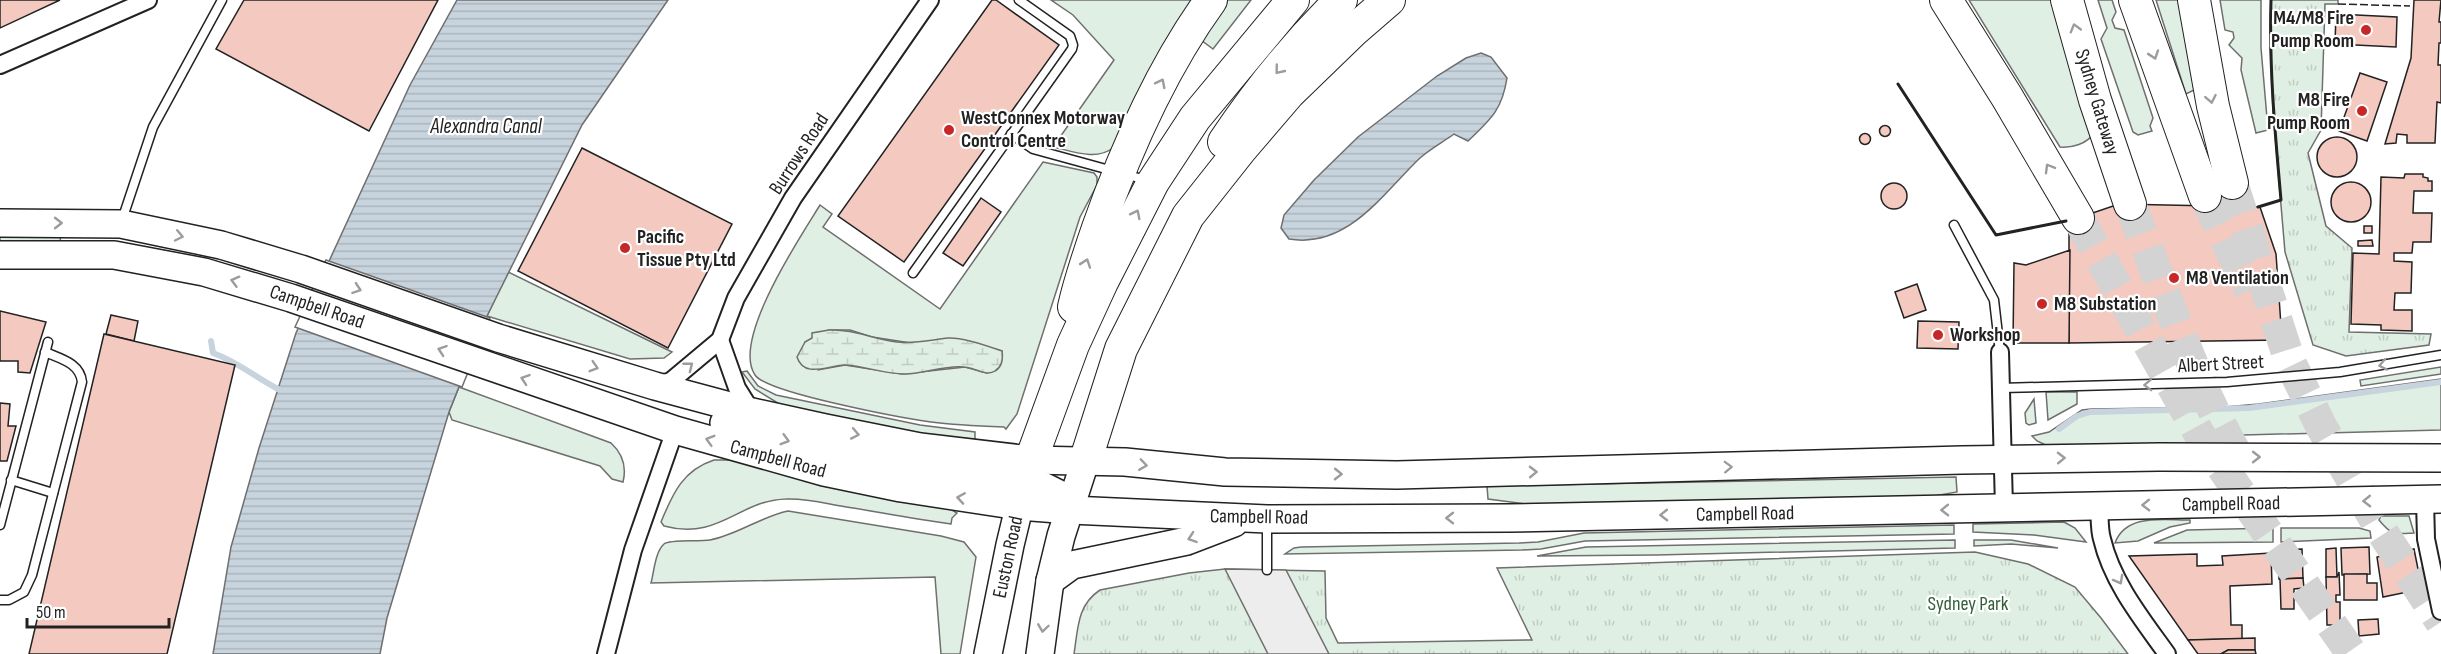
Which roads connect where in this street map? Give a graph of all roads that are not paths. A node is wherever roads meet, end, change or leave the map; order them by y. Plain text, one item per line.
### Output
1 (148, 0) edge
2 (222, 0) edge
3 (930, 0) edge
4 (1019, 0) edge
5 (1211, 0) edge
6 (1293, 0) edge
7 (1341, 0) edge
8 (1389, 0) edge
9 (1946, 0) edge
10 (2067, 0) edge
11 (2135, 0) edge
12 (2194, 0) edge
13 (0, 66) edge
14 (1011, 134) junction
15 (1118, 172) junction
16 (1153, 182) junction
17 (2130, 204) tunnel mouth
18 (2078, 218) tunnel mouth
19 (0, 223) edge
20 (122, 224) junction
21 (1954, 225) dead end
22 (0, 255) edge
23 (114, 255) junction
24 (913, 273) dead end
25 (720, 340) junction
26 (48, 342) dead end
27 (45, 352) junction
28 (2001, 352) joint
29 (2441, 355) edge
30 (1059, 381) junction
31 (655, 387) junction
32 (2001, 388) junction
33 (752, 412) junction
34 (675, 430) junction
35 (2441, 458) edge
36 (2002, 460) junction
37 (1085, 462) junction
38 (11, 480) junction
39 (1025, 483) junction
40 (53, 493) junction
41 (2433, 500) edge
42 (2099, 506) junction
43 (2004, 508) junction
44 (1071, 510) junction
45 (1257, 518) junction
46 (0, 525) edge
47 (1267, 570) dead end
48 (1050, 581) junction
49 (0, 600) edge
50 (2441, 611) edge
51 (606, 654) edge
52 (988, 654) edge
53 (1040, 654) edge
54 (2167, 654) edge

1 - 13 street
2 - 20 lane
3 - 25 street, Burrows Road
4 - 14 lane
15 -> 5 highway
6 - 16 highway
7 -> 37 highway
8 - 37 highway
18 -> 9 highway
17 -> 10 highway, Sydney Gateway
11 - 12 highway
14 - 15 lane
14 - 24 lane
15 - 16 lane
30 -> 15 highway
30 -> 16 highway
19 -> 20 main road, Campbell Road
20 - 23 street
20 -> 31 main road, Campbell Road
21 - 28 lane
22 - 23 main road, Campbell Road
34 -> 23 main road, Campbell Road
31 -> 25 street, Burrows Road
25 - 33 street
26 - 27 lane
27 - 38 lane
27 - 40 lane
28 - 32 street
29 -> 32 lane, Albert Street
30 - 39 highway
31 - 33 main road, Campbell Road
31 -> 39 main road
32 - 36 street
33 -> 39 main road, Campbell Road
39 -> 34 main road, Campbell Road
34 - 51 street
36 -> 35 main road, Campbell Road
37 -> 36 main road, Campbell Road
36 - 43 street
37 - 39 main road, Campbell Road
37 - 44 main road
38 - 40 lane
38 - 46 lane
39 - 44 main road, Campbell Road
39 - 52 main road, Euston Road
40 - 49 lane
41 -> 42 main road, Campbell Road
41 - 50 street
42 - 43 main road, Campbell Road
42 -> 54 street
43 -> 45 main road, Campbell Road
44 - 45 main road, Campbell Road
44 - 48 main road
45 - 47 lane
45 -> 48 main road
48 -> 53 main road

